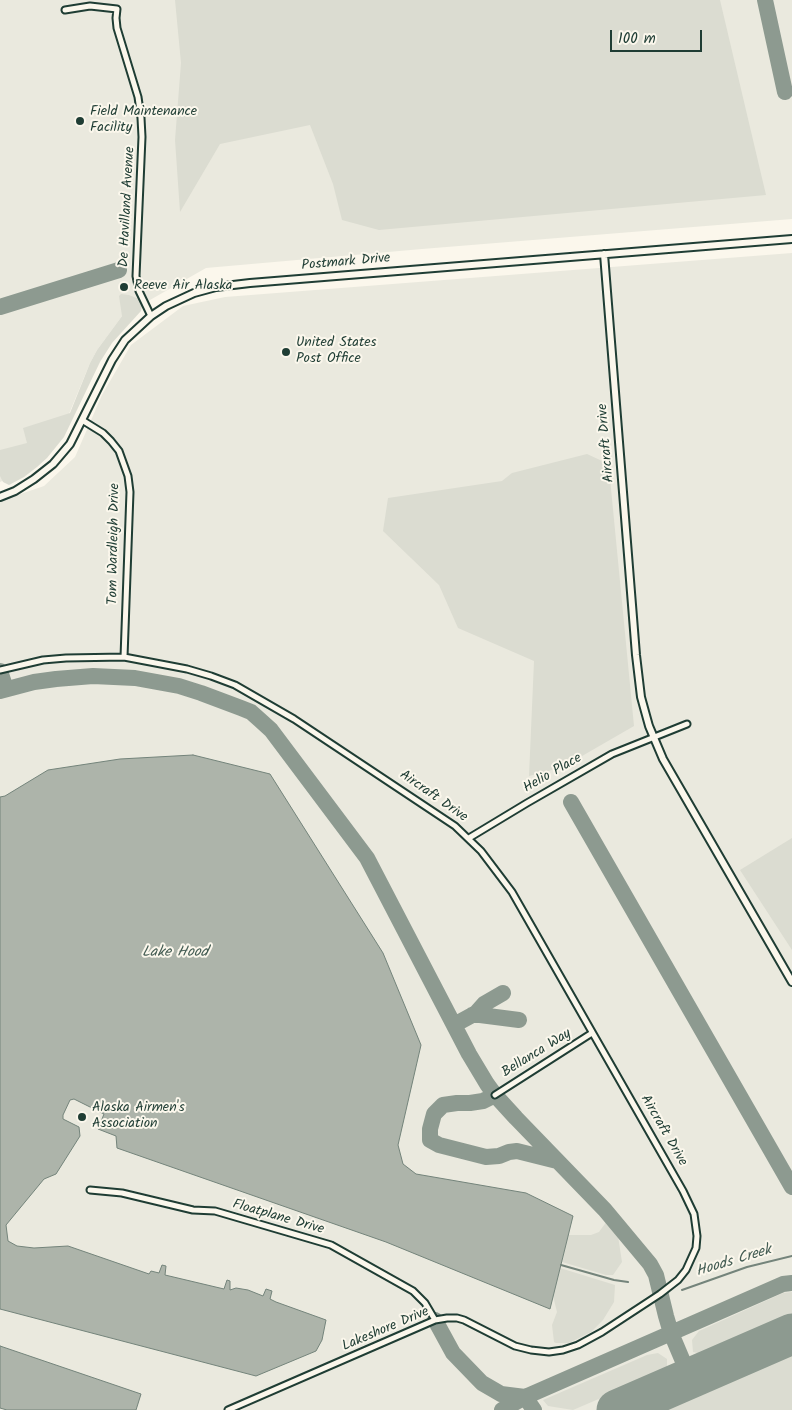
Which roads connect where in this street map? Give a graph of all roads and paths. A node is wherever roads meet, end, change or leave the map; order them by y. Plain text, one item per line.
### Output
1 (65, 10) dead end
2 (792, 238) edge
3 (604, 254) junction
4 (151, 316) junction
5 (82, 420) junction
6 (0, 497) edge
7 (124, 656) junction
8 (0, 670) edge
9 (687, 724) dead end
10 (653, 738) junction
11 (469, 838) junction
12 (792, 982) edge
13 (592, 1033) junction
14 (495, 1095) dead end
15 (90, 1190) dead end
16 (683, 1191) joint
17 (435, 1320) junction
18 (228, 1410) edge

1 - 4 street, De Havilland Avenue
2 - 3 street, Postmark Drive
3 - 4 street, Postmark Drive
3 - 10 street, Aircraft Drive
4 - 5 street, Postmark Drive
5 - 6 street, Postmark Drive
5 - 7 street, Tom Wardleigh Drive
7 - 8 street, Aircraft Drive
7 - 11 street, Aircraft Drive
9 - 10 street, Helio Place
10 - 11 street, Helio Place
10 - 12 street, Aircraft Drive
11 - 13 street, Aircraft Drive
13 - 14 street, Bellanca Way
13 - 16 street, Aircraft Drive
15 - 17 street, Floatplane Drive
16 - 17 street, Lakeshore Drive
17 - 18 street, Lakeshore Drive

